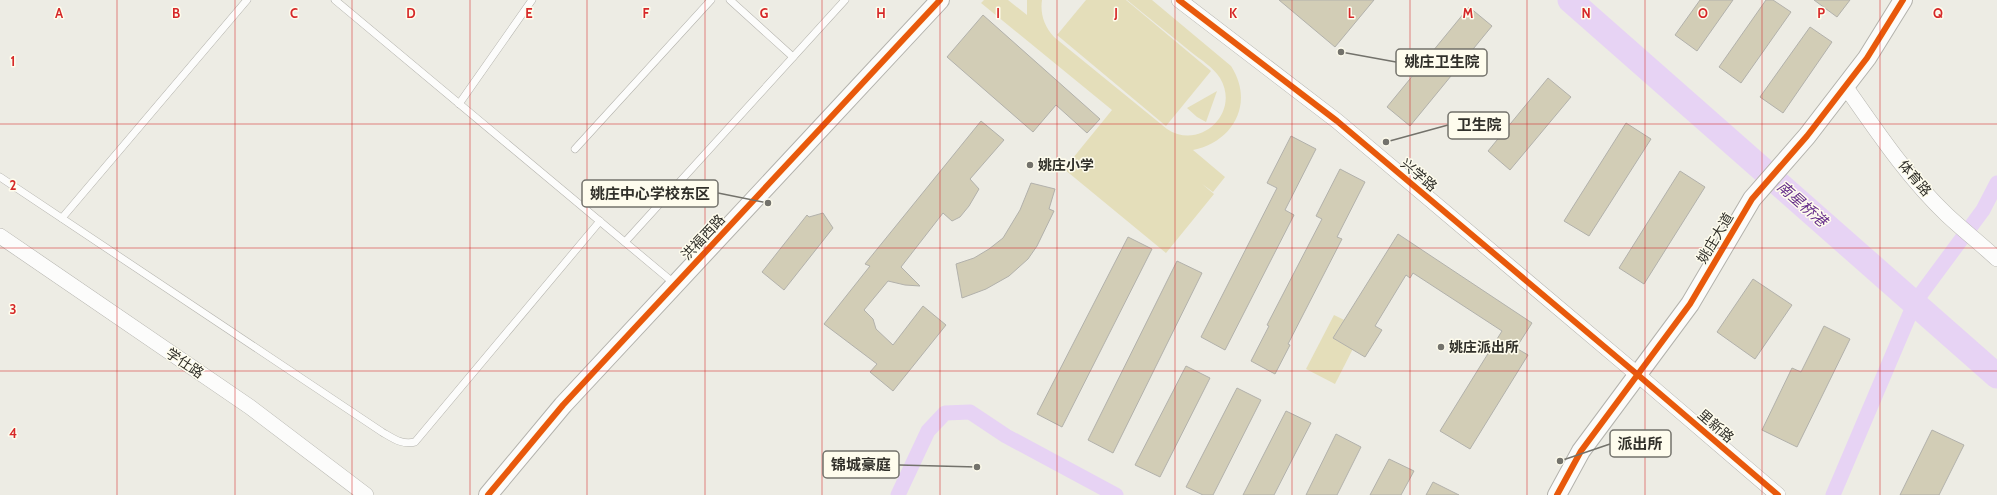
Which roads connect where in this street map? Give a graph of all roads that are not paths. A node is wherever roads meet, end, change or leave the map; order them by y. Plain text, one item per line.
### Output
1 (247, 0) edge
2 (335, 0) edge
3 (532, 0) edge
4 (711, 0) edge
5 (730, 0) edge
6 (845, 0) edge
7 (940, 0) edge
8 (1179, 0) edge
9 (1903, 0) edge
10 (793, 57) junction
11 (1845, 86) junction
12 (460, 104) junction
13 (575, 149) dead end
14 (0, 177) edge
15 (62, 218) junction
16 (600, 221) junction
17 (0, 236) edge
18 (624, 242) junction
19 (1997, 259) edge
20 (675, 284) junction
21 (1638, 375) junction
22 (366, 495) edge
23 (488, 495) edge
24 (1557, 495) edge
25 (1778, 495) edge

1 - 15 lane
2 - 12 lane
3 - 12 lane
4 - 13 lane
5 - 10 lane
6 - 10 lane
7 - 20 street, 洪福西路
8 - 21 street, 兴学路
9 - 11 street, 姚庄大道
10 - 18 lane
11 - 19 street, 体育路
11 - 21 street, 姚庄大道
12 - 16 lane
14 - 15 lane
15 - 16 lane
16 - 18 lane
17 - 22 street, 学仕路
18 - 20 lane
20 - 23 street, 洪福西路
21 - 24 street, 姚庄大道
21 - 25 street, 里新路

